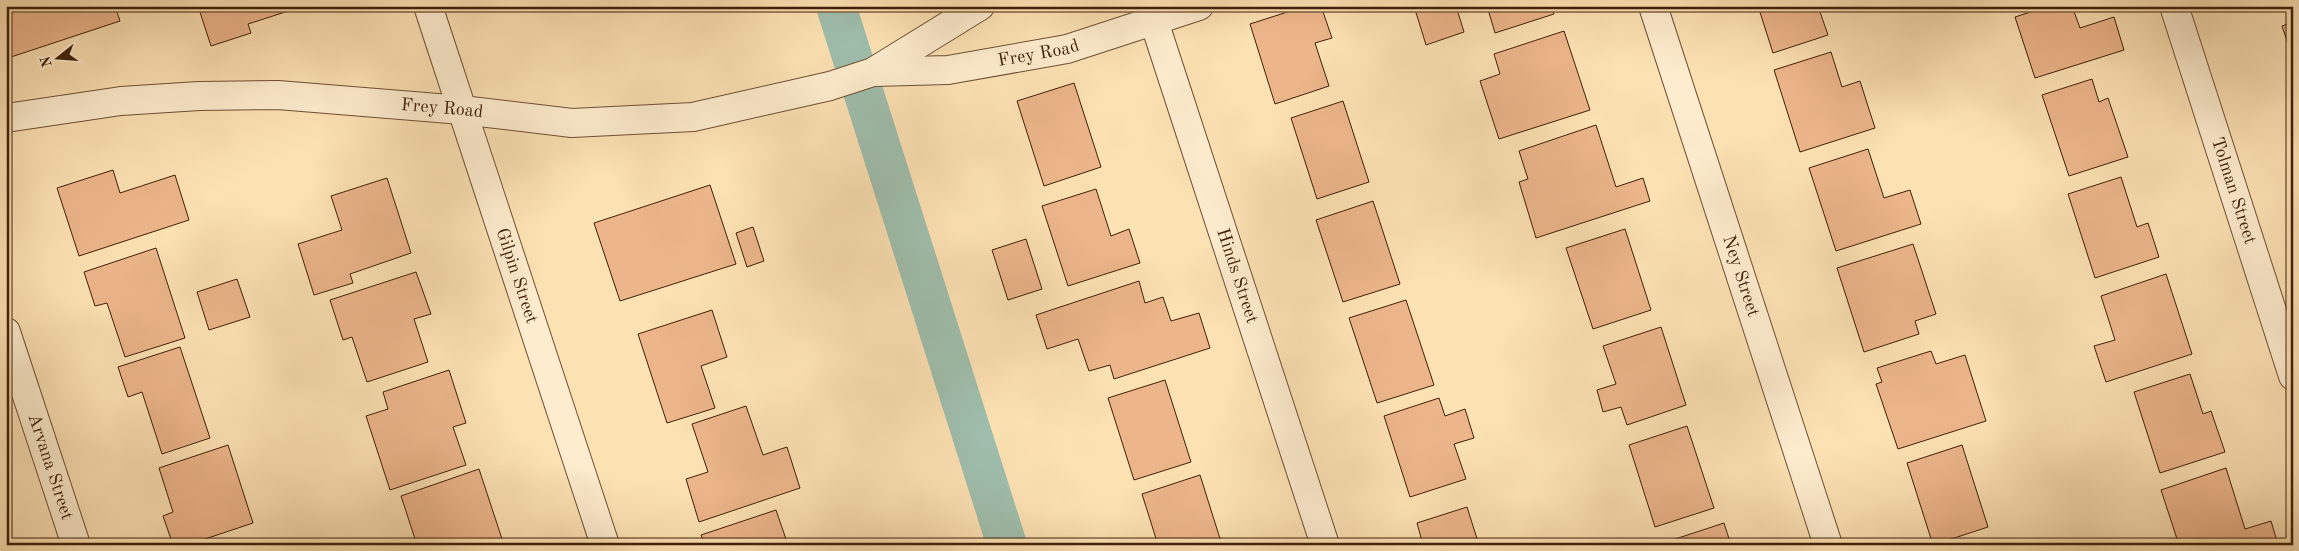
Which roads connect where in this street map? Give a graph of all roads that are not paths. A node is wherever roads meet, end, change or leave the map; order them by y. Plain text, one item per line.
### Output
1 (428, 6) edge
2 (980, 6) edge
3 (1199, 6) edge
4 (1653, 6) edge
5 (2174, 6) edge
6 (1151, 14) edge
7 (873, 72) junction
8 (462, 110) junction
9 (6, 118) edge
10 (6, 332) edge
11 (2293, 376) edge
12 (76, 545) edge
13 (605, 545) edge
14 (1325, 545) edge
15 (1828, 545) edge

1 - 8 street, Gilpin Street
2 - 7 street, Frey Road
3 - 6 street, Frey Road
4 - 15 street, Ney Street
5 - 11 street, Tolman Street
6 - 7 street, Frey Road
6 - 14 street, Hinds Street
7 - 8 street, Frey Road
8 - 9 street, Frey Road
8 - 13 street, Gilpin Street
10 - 12 street, Arvana Street

